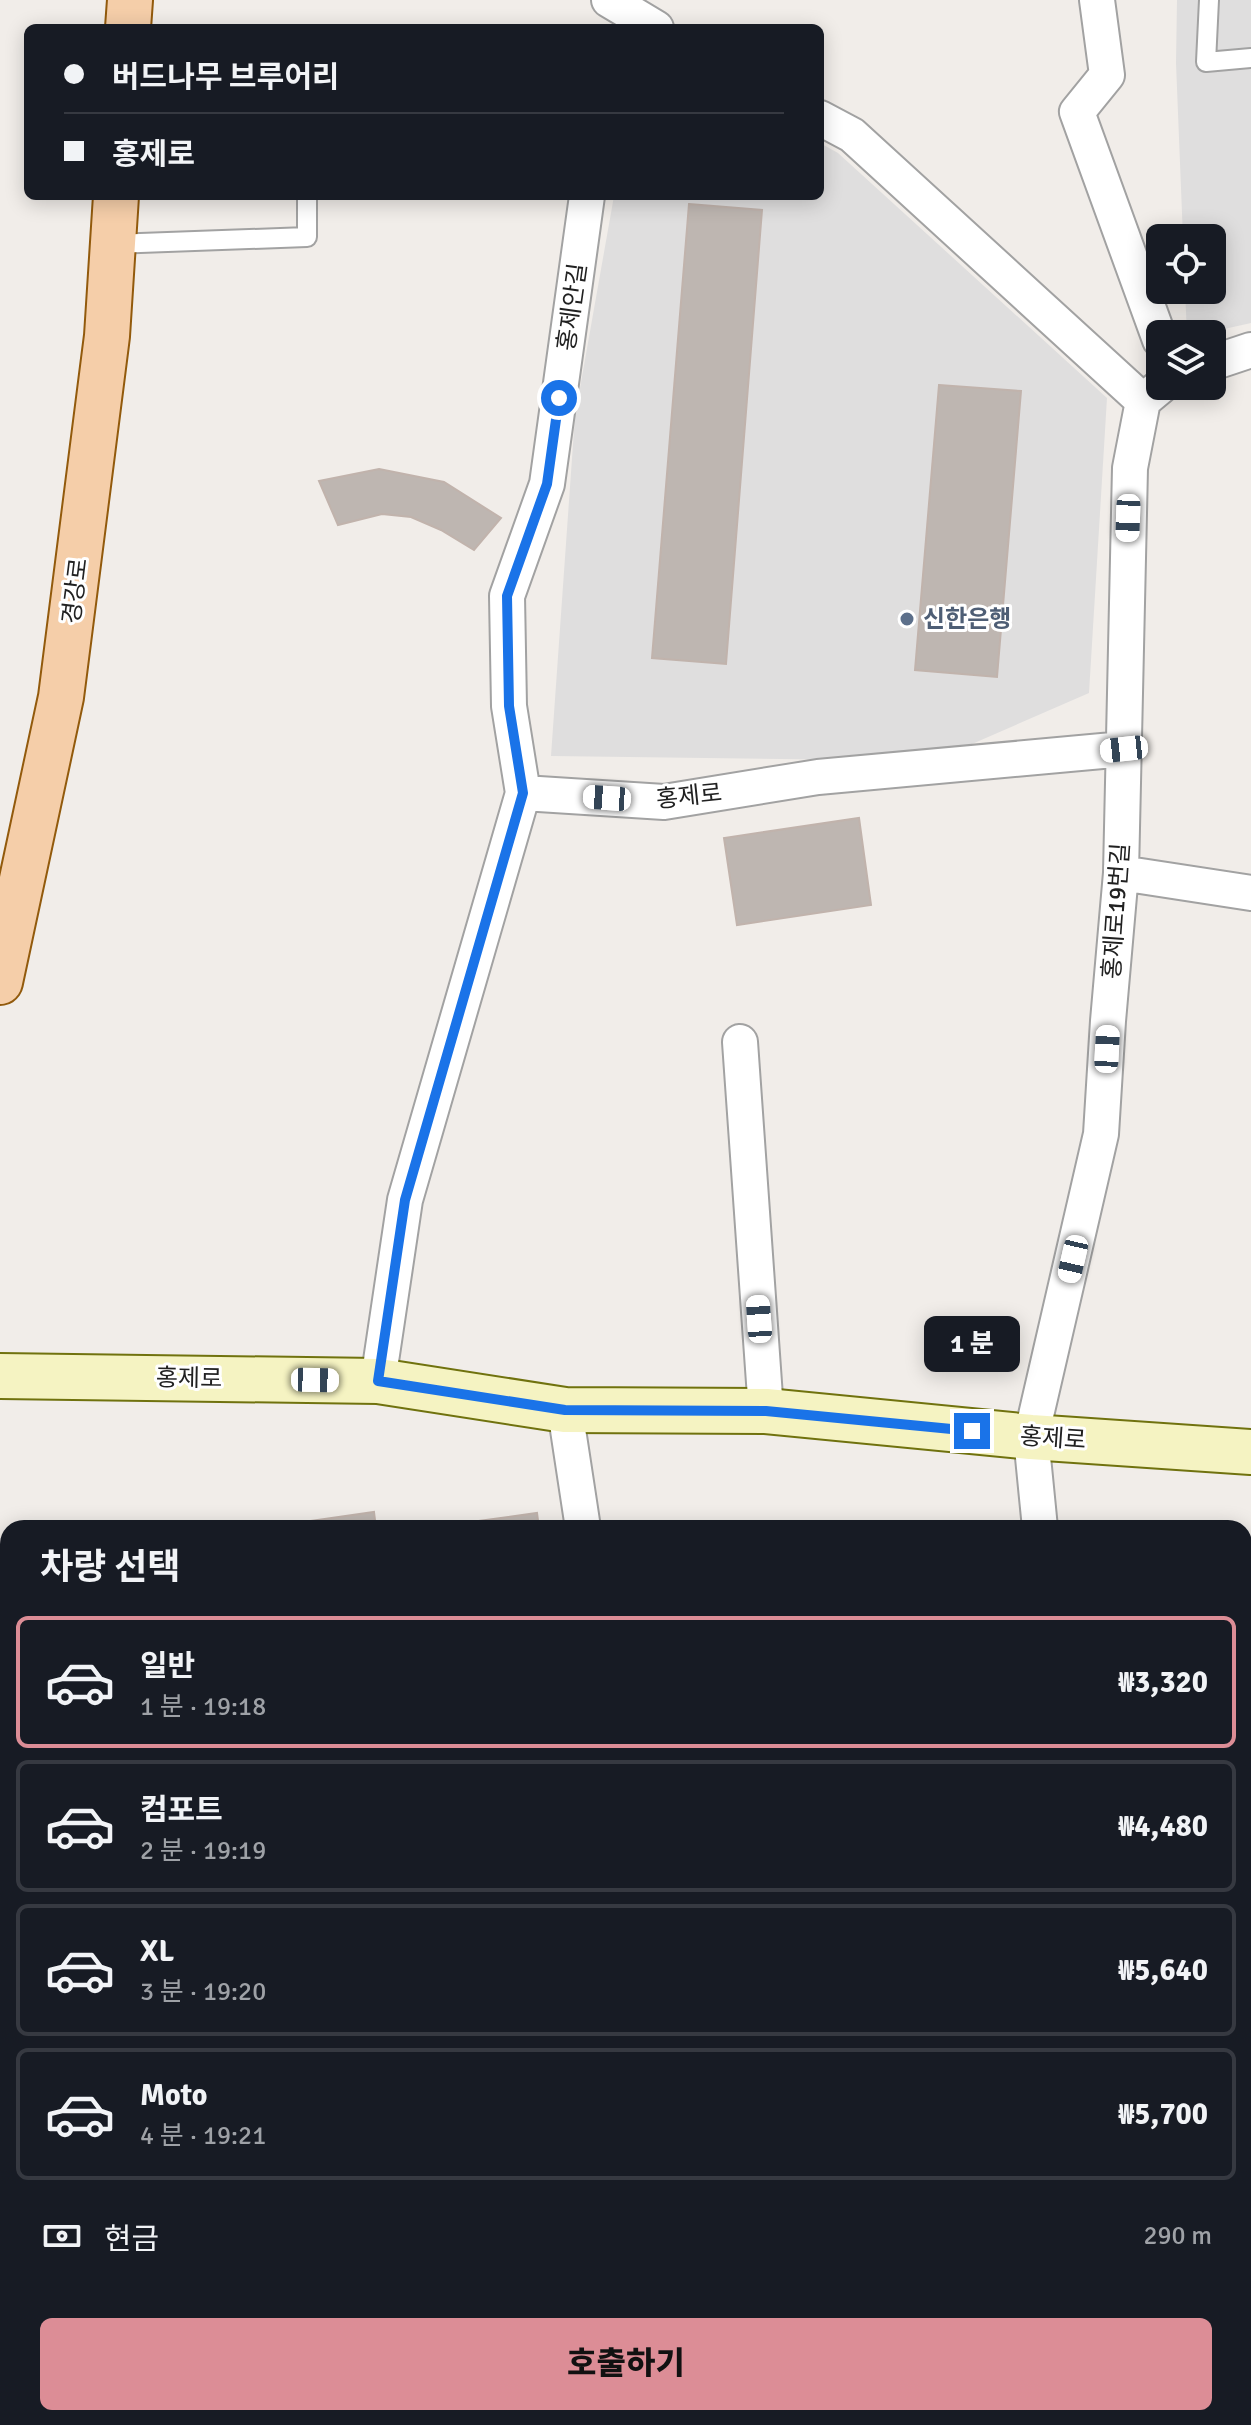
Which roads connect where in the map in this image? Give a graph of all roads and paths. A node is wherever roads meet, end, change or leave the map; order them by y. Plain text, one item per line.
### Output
1 (130, 0) edge
2 (1097, 0) edge
3 (1209, 0) edge
4 (611, 11) edge
5 (128, 24) edge
6 (645, 24) edge
7 (1251, 58) edge
8 (824, 120) edge
9 (116, 200) edge
10 (307, 200) edge
11 (586, 200) edge
12 (113, 244) junction
13 (1153, 320) edge
14 (1251, 350) edge
15 (1226, 358) edge
16 (1146, 389) edge
17 (1150, 400) edge
18 (1124, 749) junction
19 (523, 793) junction
20 (1121, 873) junction
21 (1251, 893) edge
22 (0, 982) edge
23 (740, 1042) dead end
24 (0, 1376) edge
25 (378, 1381) junction
26 (565, 1410) junction
27 (766, 1411) junction
28 (1031, 1437) junction
29 (1251, 1452) edge
30 (582, 1520) edge
31 (1039, 1520) edge

1 - 5 main road
2 - 13 street
3 - 7 lane
4 - 6 street
8 - 16 street
9 - 12 main road, 경강로
10 - 12 lane
11 - 19 street, 홍제안길
12 - 22 main road, 경강로
14 - 15 street
17 - 18 street, 홍제로19번길
18 - 19 street, 홍제로
18 - 20 street, 홍제로19번길
19 - 25 street
20 - 21 street
20 - 28 street, 홍제로19번길
23 - 27 street
24 - 25 street, 홍제로
25 - 26 street, 홍제로
26 - 27 street, 홍제로
26 - 30 street
27 - 28 street, 홍제로
28 - 29 street, 홍제로
28 - 31 street, 홍제로19번길

